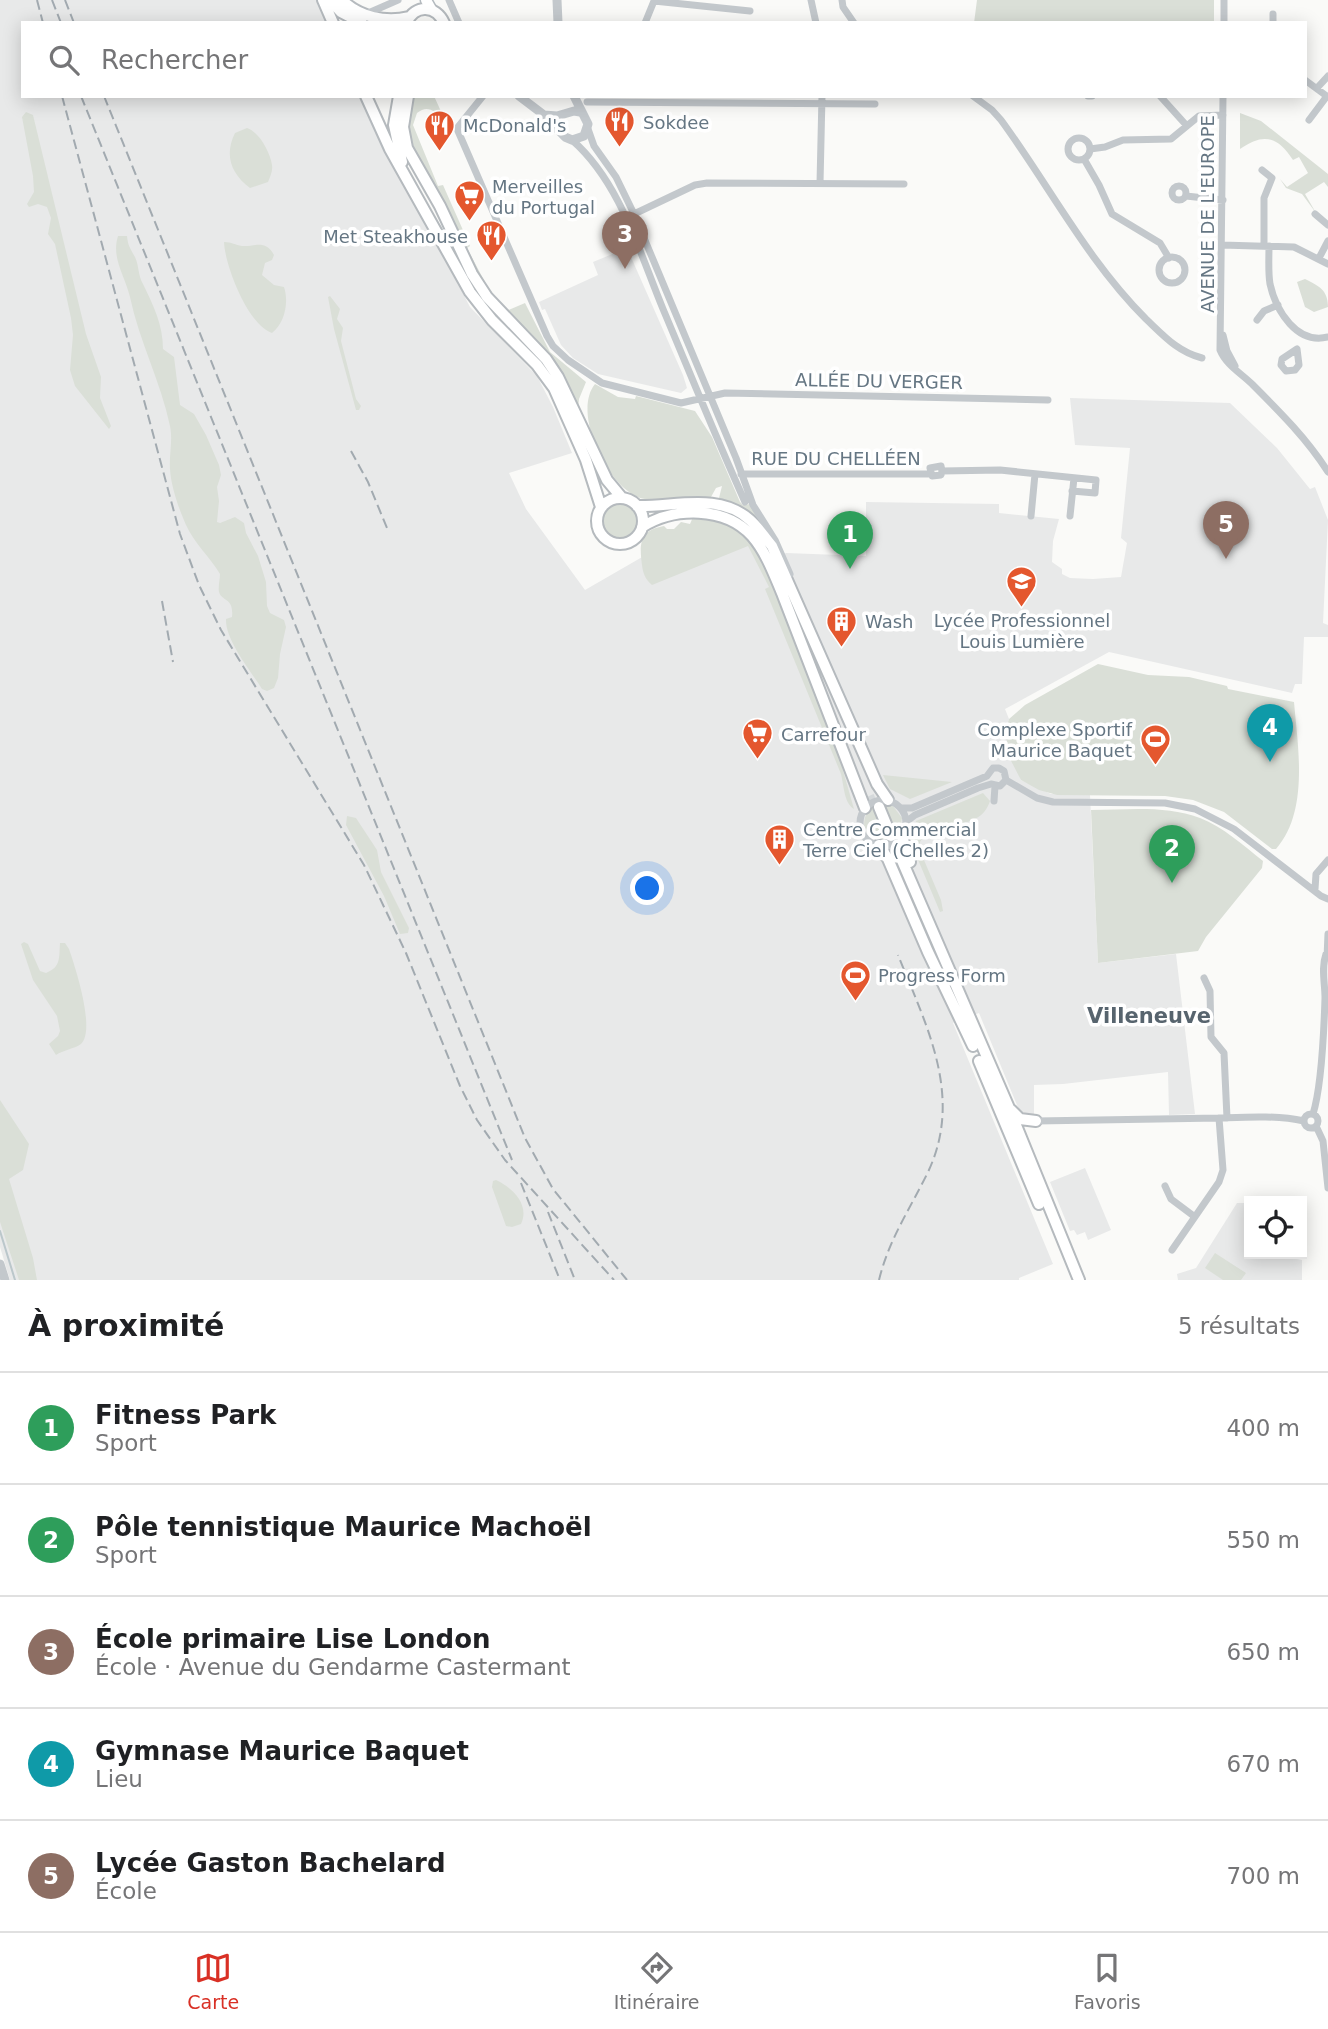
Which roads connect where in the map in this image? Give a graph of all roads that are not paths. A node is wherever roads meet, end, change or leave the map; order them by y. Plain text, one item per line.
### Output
1 (323, 0) edge
2 (330, 0) edge
3 (342, 0) edge
4 (398, 0) edge
5 (449, 0) edge
6 (557, 0) edge
7 (811, 0) edge
8 (842, 0) edge
9 (1224, 0) edge
10 (693, 3) edge
11 (711, 3) edge
12 (429, 5) edge
13 (750, 11) dead end
14 (412, 13) edge
15 (363, 19) edge
16 (332, 21) edge
17 (443, 21) edge
18 (458, 21) edge
19 (558, 21) edge
20 (646, 21) edge
21 (816, 21) edge
22 (854, 21) edge
23 (1224, 21) edge
24 (1328, 76) edge
25 (1307, 81) edge
26 (1317, 88) junction
27 (1328, 97) edge
28 (367, 98) edge
29 (399, 98) edge
30 (408, 98) edge
31 (481, 98) edge
32 (522, 98) edge
33 (575, 98) edge
34 (582, 98) edge
35 (976, 98) edge
36 (1162, 98) edge
37 (1223, 98) edge
38 (822, 100) edge
39 (587, 102) junction
40 (875, 104) dead end
41 (582, 114) junction
42 (544, 115) junction
43 (1223, 116) junction
44 (1309, 120) dead end
45 (1187, 126) junction
46 (587, 129) junction
47 (572, 140) junction
48 (1090, 149) junction
49 (1084, 159) junction
50 (1262, 170) dead end
51 (820, 183) junction
52 (904, 184) dead end
53 (1186, 196) dead end
54 (1223, 200) junction
55 (634, 214) junction
56 (1315, 214) dead end
57 (625, 217) junction
58 (1328, 225) edge
59 (1328, 241) edge
60 (1222, 245) junction
61 (1266, 246) junction
62 (1169, 258) dead end
63 (1319, 258) junction
64 (1328, 264) edge
65 (463, 279) junction
66 (1278, 305) junction
67 (1258, 320) dead end
68 (1304, 335) junction
69 (1328, 337) edge
70 (1297, 349) dead end
71 (680, 350) junction
72 (1202, 358) dead end
73 (710, 396) junction
74 (700, 400) junction
75 (1048, 400) dead end
76 (1325, 459) edge
77 (1328, 472) edge
78 (1035, 474) junction
79 (739, 476) junction
80 (1074, 478) junction
81 (1073, 491) junction
82 (622, 498) junction
83 (745, 502) dead end
84 (637, 506) junction
85 (601, 507) junction
86 (1031, 516) dead end
87 (1070, 516) dead end
88 (642, 527) junction
89 (762, 534) junction
90 (788, 593) junction
91 (987, 776) junction
92 (1006, 780) junction
93 (993, 785) junction
94 (994, 801) dead end
95 (877, 806) junction
96 (901, 808) junction
97 (906, 822) junction
98 (890, 839) junction
99 (1328, 860) edge
100 (1322, 870) edge
101 (1309, 886) junction
102 (1318, 894) junction
103 (1328, 899) edge
104 (1328, 934) edge
105 (1204, 978) dead end
106 (975, 1050) junction
107 (1009, 1108) junction
108 (1313, 1114) junction
109 (1223, 1118) junction
110 (1036, 1121) junction
111 (1304, 1121) junction
112 (1011, 1124) junction
113 (1316, 1126) junction
114 (1024, 1146) junction
115 (1164, 1186) dead end
116 (1328, 1188) edge
117 (1195, 1217) junction
118 (1172, 1250) dead end
119 (0, 1264) edge
120 (5, 1280) edge
121 (1071, 1280) edge
122 (1079, 1280) edge

1 - 16 main road
2 - 15 main road
3 - 15 main road
4 - 15 street
5 - 18 street
6 - 19 street
7 - 21 street
8 - 22 street
9 - 23 street
10 - 11 street
10 - 20 street
11 - 13 street
12 - 14 main road
12 - 17 main road
14 - 15 main road
24 - 26 street
25 - 26 street
26 - 27 street
27 - 44 street
28 - 65 main road
29 - 65 main road
30 - 82 main road
31 - 74 street
32 - 42 street
33 - 41 street
34 - 39 street
35 - 72 street
36 - 45 street
37 - 43 street, AVENUE DE L'EUROPE
38 - 39 street
38 - 40 street
38 - 51 street
39 - 41 street
41 - 42 street
41 - 46 street
42 - 47 street
43 - 45 street
43 - 54 street, AVENUE DE L'EUROPE
45 - 48 street
46 - 47 street
46 - 55 street
47 - 57 street
48 - 49 street
48 - 49 street
49 - 62 street
50 - 61 street
51 - 52 street
51 - 55 street
53 - 54 street
54 - 60 street, AVENUE DE L'EUROPE
55 - 57 street
55 - 73 street
56 - 58 street
57 - 71 street
59 - 63 street
60 - 61 street
60 - 76 street, AVENUE DE L'EUROPE
61 - 63 street
61 - 66 street
63 - 64 street
65 - 85 main road
66 - 67 street
66 - 68 street
68 - 69 street
68 - 70 street
71 - 73 street
71 - 74 street
73 - 74 street, ALLÉE DU VERGER
73 - 75 street, ALLÉE DU VERGER
73 - 79 street
74 - 79 street
76 - 77 street, AVENUE DE L'EUROPE
78 - 79 street, RUE DU CHELLÉEN
78 - 80 street, RUE DU CHELLÉEN
78 - 86 street
79 - 83 street
79 - 90 street
80 - 81 street
80 - 81 street, RUE DU CHELLÉEN
81 - 87 street
82 - 84 main road
82 - 85 main road
84 - 88 main road
84 - 89 main road
85 - 88 main road
88 - 90 main road
89 - 90 main road
89 - 90 main road
90 - 95 main road
90 - 95 main road
91 - 92 street
91 - 93 street
91 - 96 street
92 - 93 street
92 - 101 street
93 - 94 street
93 - 97 street
95 - 96 street
95 - 98 main road
95 - 98 street
96 - 97 street
97 - 98 street
98 - 106 main road
98 - 107 main road
99 - 100 street
100 - 101 street
100 - 102 street
101 - 102 street
102 - 103 street
104 - 108 street
105 - 109 street
106 - 107 main road
106 - 112 main road
107 - 110 main road
107 - 112 main road
108 - 111 street
108 - 113 street
109 - 110 street
109 - 111 street
109 - 117 street
110 - 112 main road
110 - 114 main road
111 - 113 street
112 - 114 main road
112 - 121 main road
113 - 116 street
114 - 122 main road
115 - 117 street
117 - 118 street
119 - 120 street

